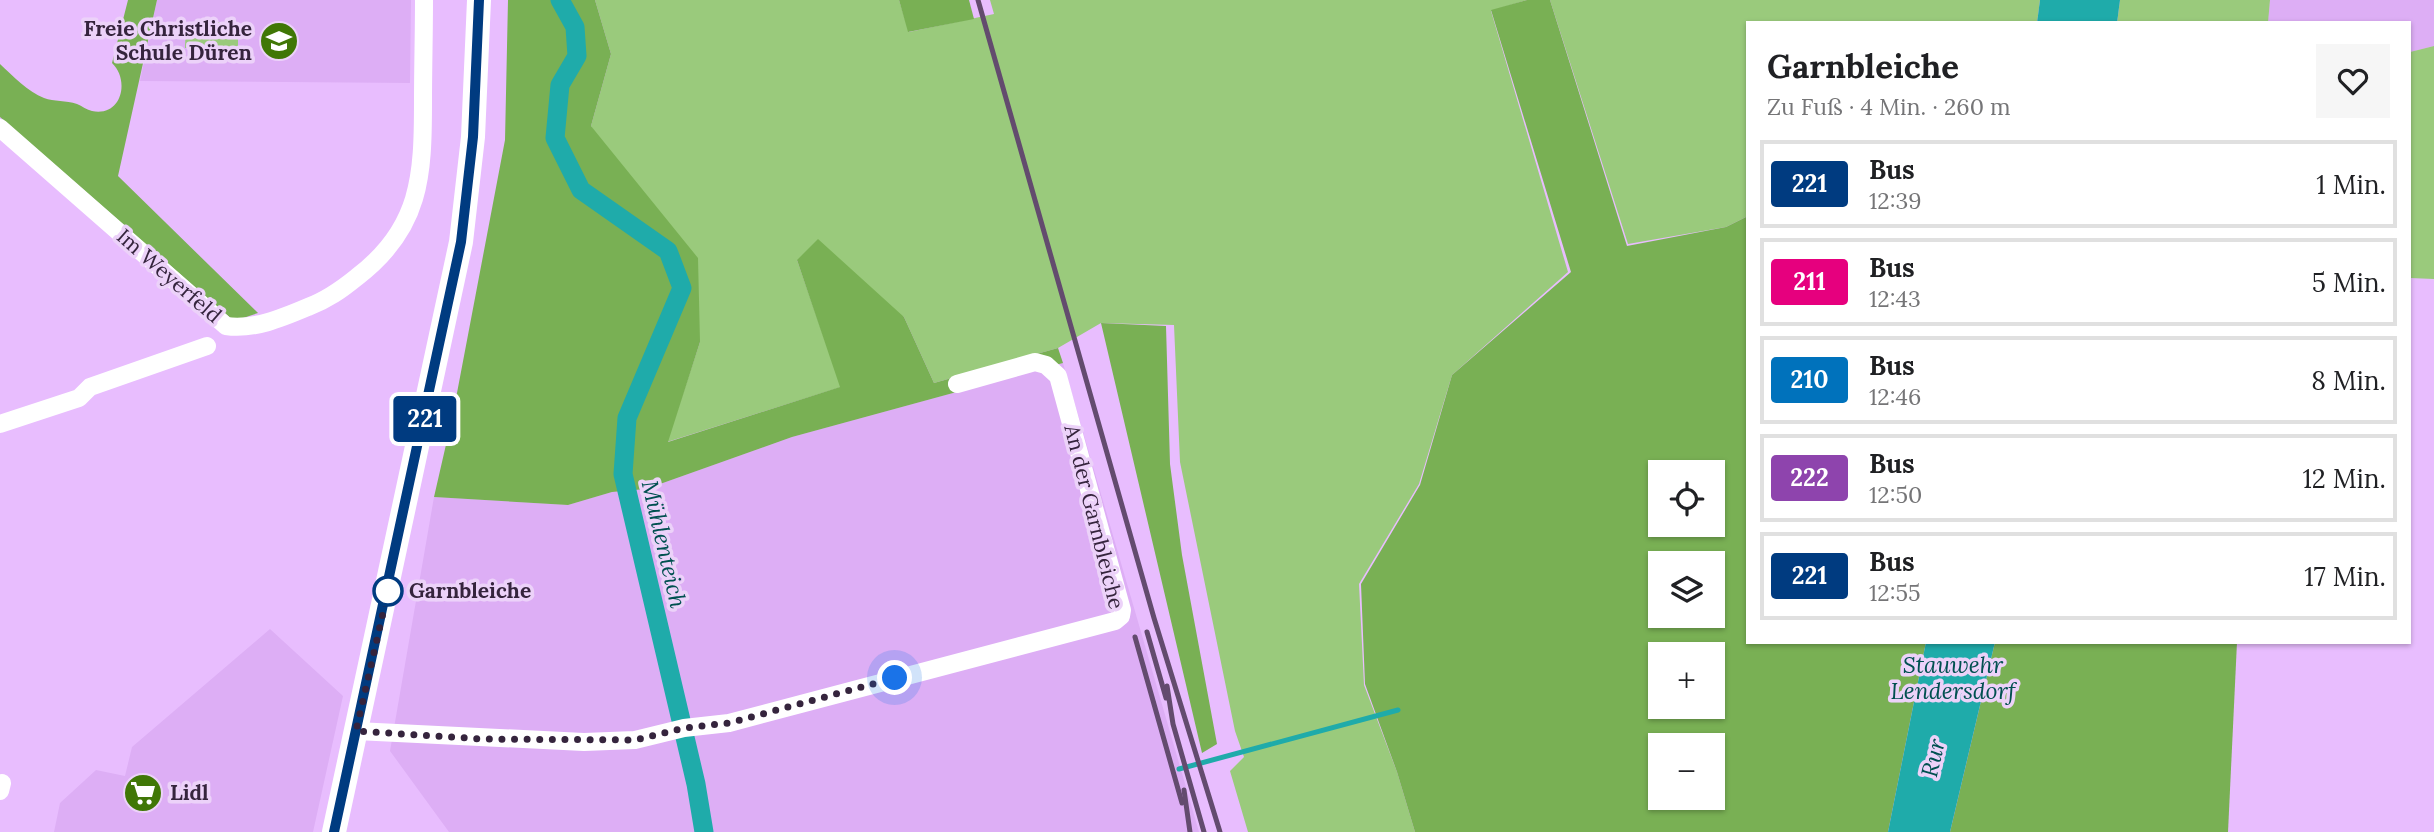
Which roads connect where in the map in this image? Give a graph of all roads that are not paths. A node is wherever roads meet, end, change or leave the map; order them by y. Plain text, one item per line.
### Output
1 (424, 0) edge
2 (479, 0) edge
3 (0, 128) edge
4 (207, 346) dead end
5 (957, 384) dead end
6 (0, 424) edge
7 (356, 731) junction
8 (334, 832) edge

1 - 3 street, Im Weyerfeld
2 - 7 main road
4 - 6 street
5 - 7 street, An der Garnbleiche
7 - 8 main road

